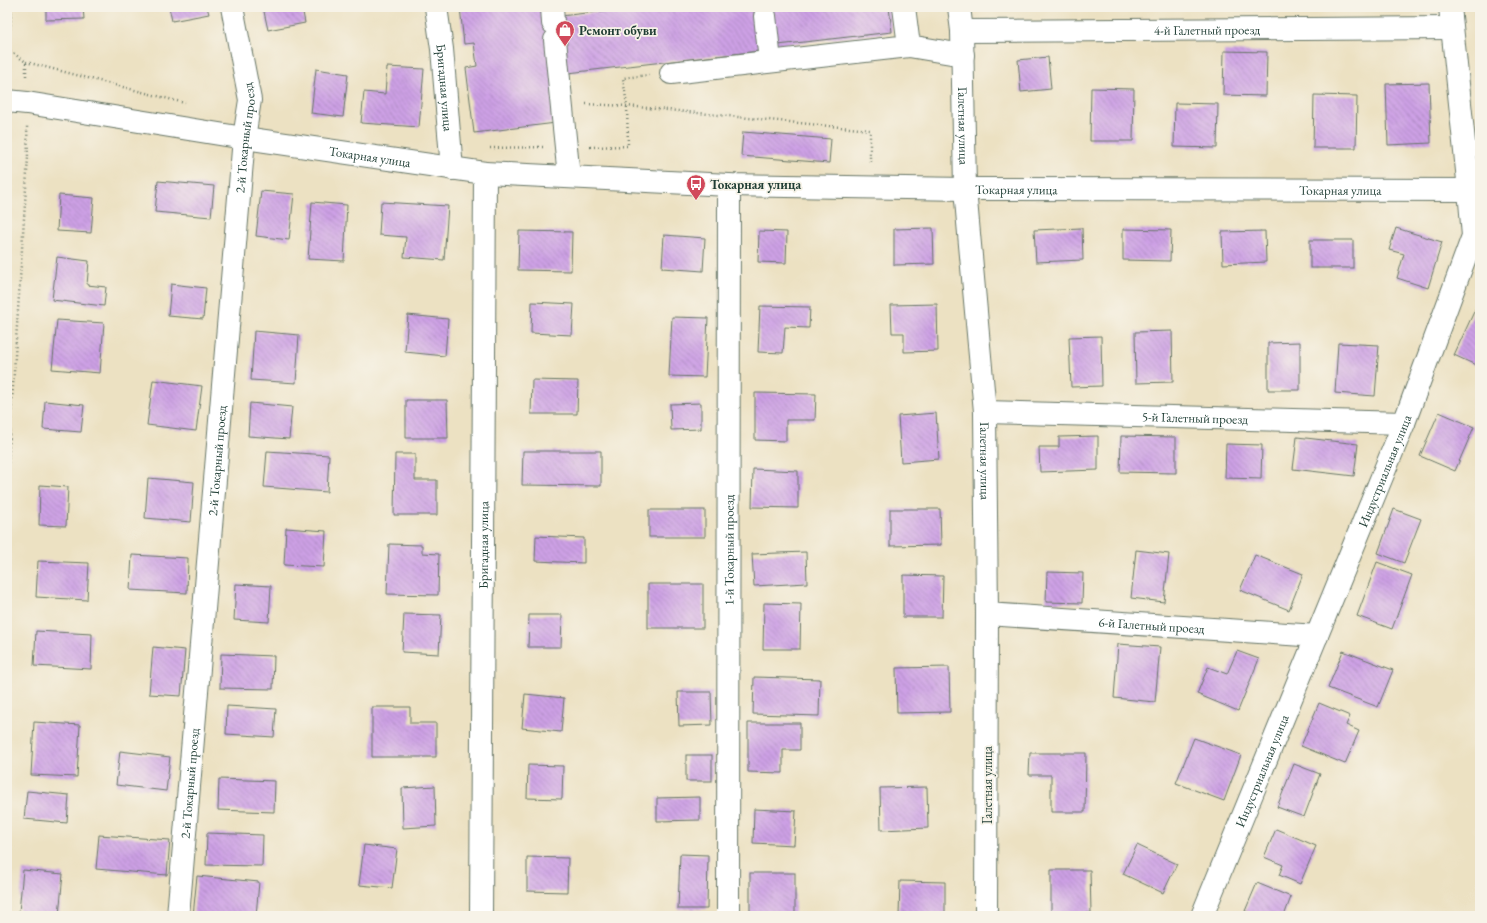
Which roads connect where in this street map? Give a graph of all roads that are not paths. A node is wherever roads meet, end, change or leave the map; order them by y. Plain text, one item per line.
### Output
1 (232, 7) edge
2 (436, 7) edge
3 (904, 7) edge
4 (959, 7) edge
5 (765, 16) dead end
6 (1451, 17) edge
7 (553, 24) edge
8 (962, 32) junction
9 (908, 46) junction
10 (963, 55) junction
11 (770, 61) junction
12 (671, 73) dead end
13 (17, 102) edge
14 (244, 138) junction
15 (452, 169) junction
16 (485, 173) junction
17 (569, 177) junction
18 (729, 185) junction
19 (965, 189) junction
20 (1475, 191) edge
21 (985, 412) junction
22 (1404, 423) junction
23 (987, 614) junction
24 (1317, 636) junction
25 (178, 916) edge
26 (481, 916) edge
27 (728, 916) edge
28 (986, 916) edge
29 (1202, 916) edge

1 - 14 street, 2-й Токарный проезд
2 - 15 street, Бригадная улица
3 - 9 street
4 - 8 street, Галетная улица
5 - 11 street
6 - 8 street, 4-й Галетный проезд
6 - 20 street, Индустриальная улица
7 - 17 street
8 - 10 street, Галетная улица
9 - 10 street
9 - 11 street
10 - 19 street, Галетная улица
11 - 12 street
13 - 14 street, Токарная улица
14 - 15 street, Токарная улица
14 - 25 street, 2-й Токарный проезд
15 - 16 street, Токарная улица
16 - 17 street, Токарная улица
16 - 26 street, Бригадная улица
17 - 18 street, Токарная улица
18 - 19 street, Токарная улица
18 - 27 street, 1-й Токарный проезд
19 - 20 street, Токарная улица
19 - 21 street, Галетная улица
20 - 22 street, Индустриальная улица
21 - 22 street, 5-й Галетный проезд
21 - 23 street, Галетная улица
22 - 24 street, Индустриальная улица
23 - 24 street, 6-й Галетный проезд
23 - 28 street, Галетная улица
24 - 29 street, Индустриальная улица

